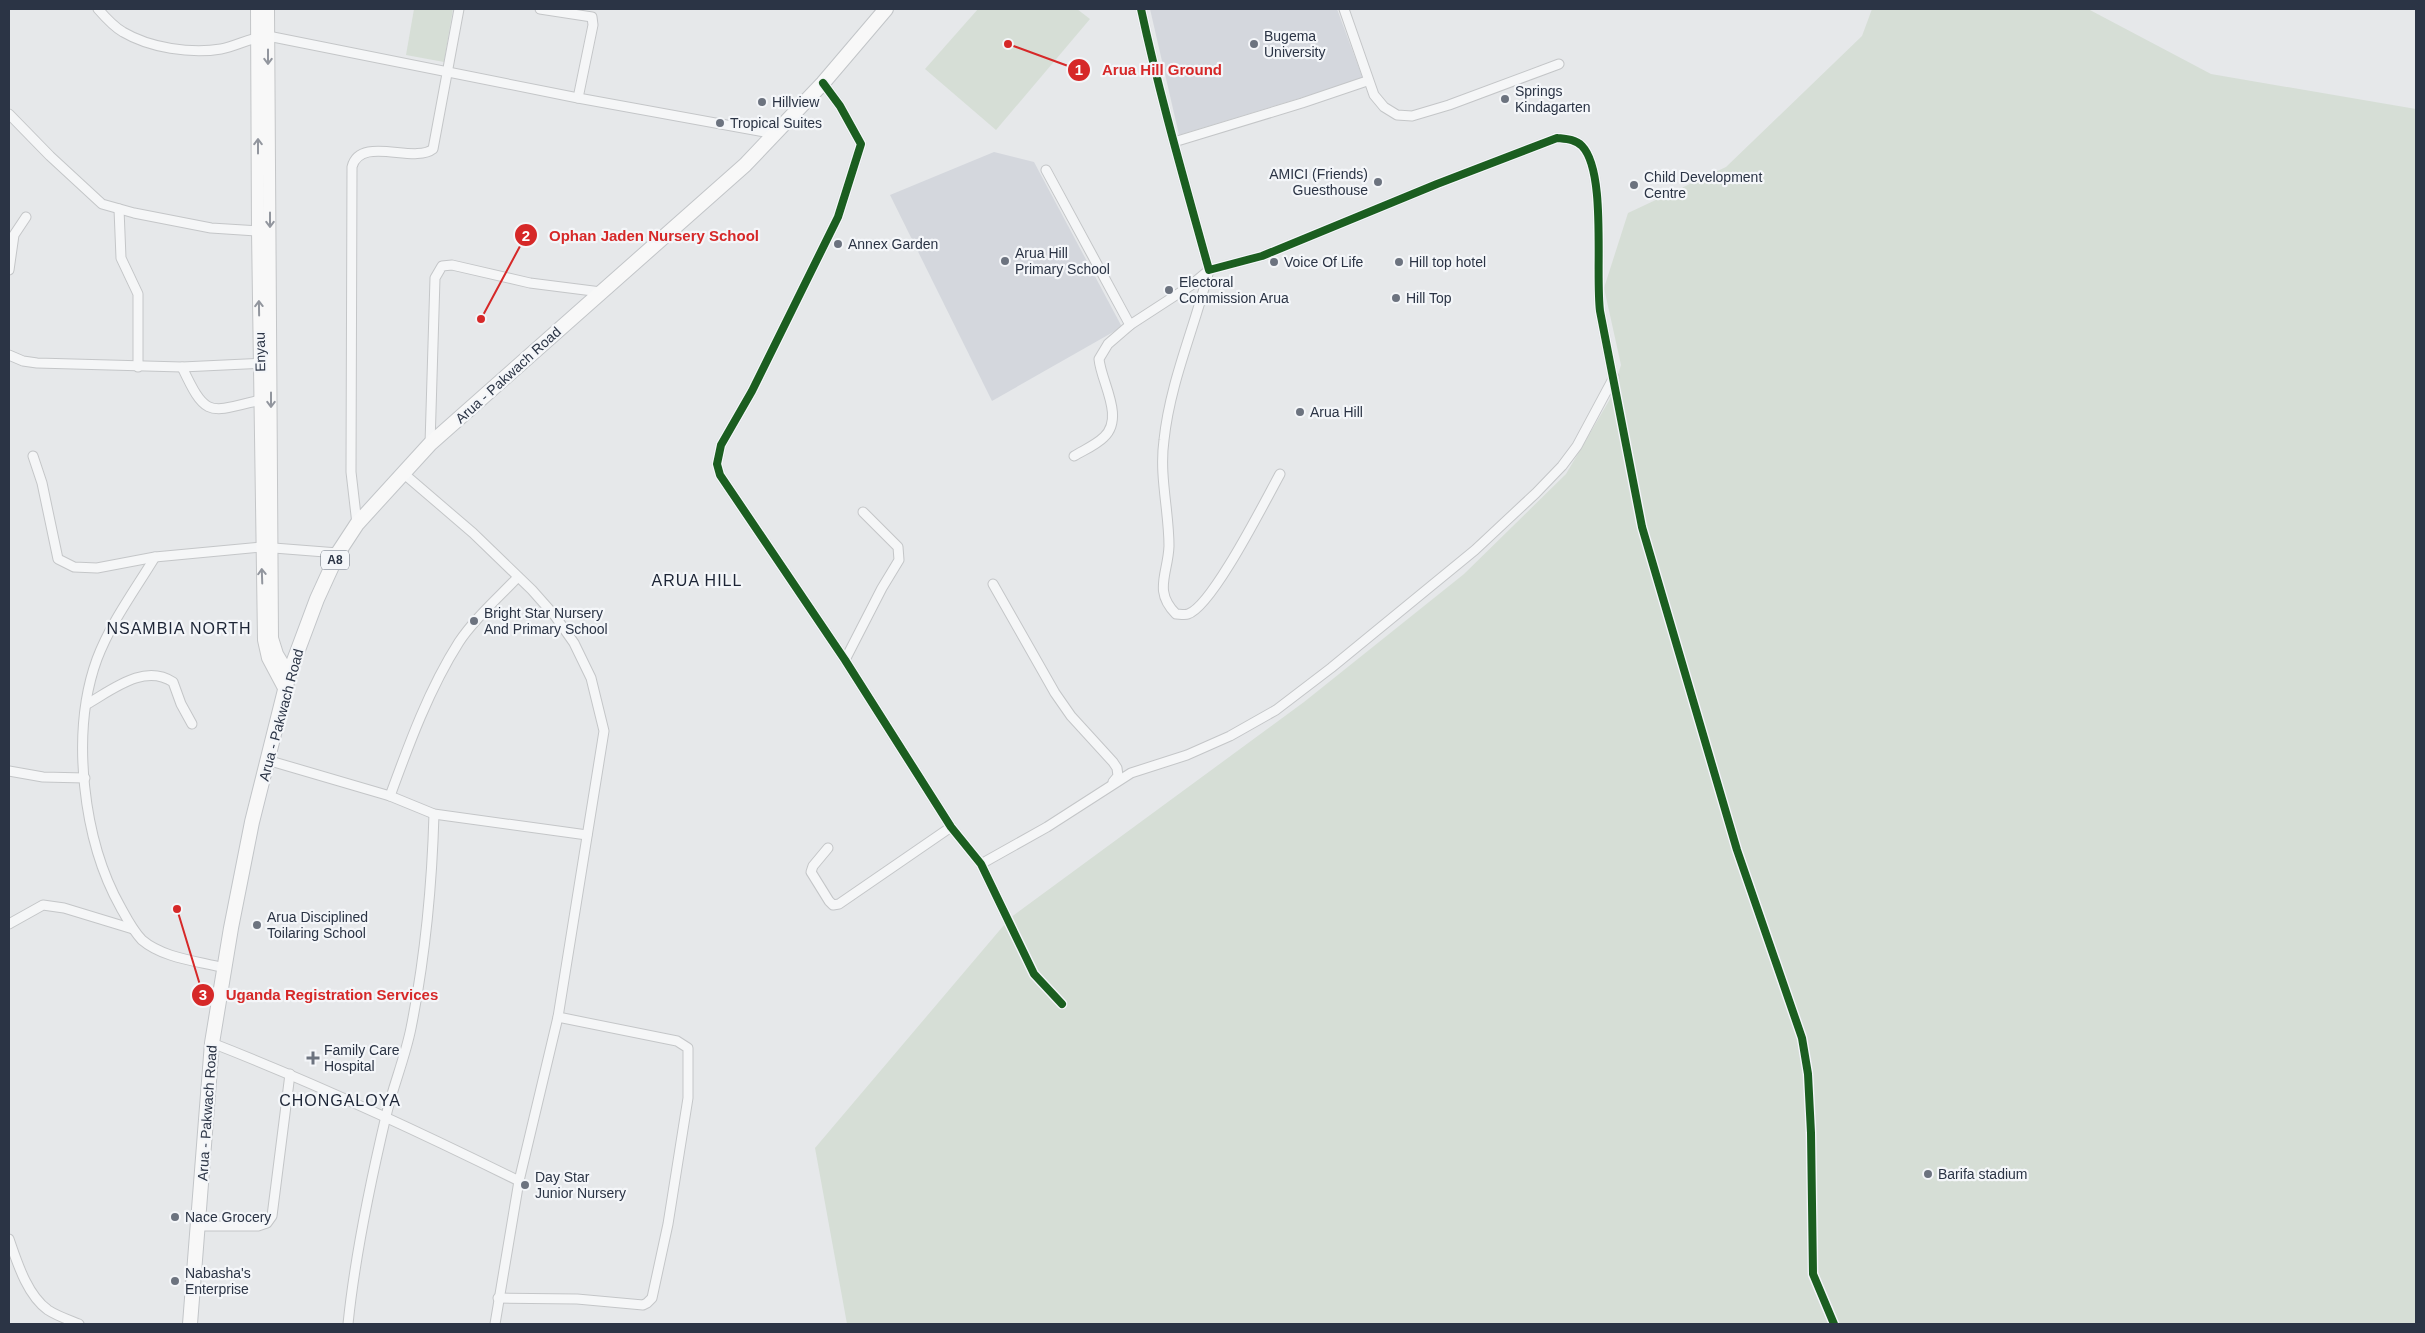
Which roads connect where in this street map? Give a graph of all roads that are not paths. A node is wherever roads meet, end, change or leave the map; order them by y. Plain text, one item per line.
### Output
1 (98, 9) edge
2 (257, 9) edge
3 (268, 9) edge
4 (459, 9) edge
5 (540, 9) edge
6 (886, 9) edge
7 (1141, 9) edge
8 (1344, 9) edge
9 (263, 36) junction
10 (1558, 64) dead end
11 (447, 72) junction
12 (1367, 81) junction
13 (823, 83) junction
14 (578, 98) junction
15 (9, 114) edge
16 (771, 139) junction
17 (1174, 142) junction
18 (1046, 170) dead end
19 (119, 209) junction
20 (26, 217) dead end
21 (258, 231) junction
22 (9, 270) edge
23 (1209, 270) junction
24 (601, 292) junction
25 (1130, 325) junction
26 (9, 355) edge
27 (265, 363) junction
28 (138, 367) junction
29 (182, 367) junction
30 (1614, 378) junction
31 (260, 400) junction
32 (430, 444) junction
33 (33, 456) dead end
34 (1074, 456) dead end
35 (403, 473) junction
36 (1280, 474) dead end
37 (863, 512) dead end
38 (357, 524) junction
39 (267, 547) junction
40 (338, 554) junction
41 (155, 557) junction
42 (518, 577) junction
43 (993, 584) dead end
44 (845, 660) junction
45 (289, 674) junction
46 (285, 690) junction
47 (87, 704) junction
48 (192, 724) dead end
49 (267, 760) junction
50 (9, 772) edge
51 (85, 778) junction
52 (1113, 783) junction
53 (390, 796) junction
54 (434, 814) junction
55 (951, 827) junction
56 (587, 835) junction
57 (828, 848) dead end
58 (981, 864) junction
59 (9, 924) edge
60 (133, 929) junction
61 (224, 968) junction
62 (1062, 1004) dead end
63 (558, 1017) junction
64 (212, 1043) junction
65 (290, 1074) junction
66 (386, 1116) junction
67 (519, 1181) junction
68 (199, 1226) junction
69 (9, 1240) edge
70 (498, 1298) junction
71 (80, 1324) edge
72 (190, 1324) edge
73 (348, 1324) edge
74 (495, 1324) edge
75 (1834, 1324) edge

1 - 9 street
2 - 9 street, Enyau
3 - 9 street, Enyau
4 - 11 street
5 - 14 street
6 - 13 main road, Arua - Pakwach Road / A8
7 - 17 street
8 - 12 street
9 - 11 street
21 -> 9 street, Enyau
9 -> 27 street, Enyau
10 - 12 street
11 - 14 street
11 - 38 street
12 - 17 street
13 - 16 main road, Arua - Pakwach Road / A8
13 - 44 street
14 - 16 street
15 - 19 street
16 - 24 main road, Arua - Pakwach Road / A8
17 - 23 street
18 - 25 street
19 - 21 street
19 - 28 street
20 - 22 street
27 -> 21 street, Enyau
23 - 25 street
23 - 30 street
23 - 36 street
24 - 32 main road, Arua - Pakwach Road / A8
24 - 32 street
25 - 34 street
26 - 28 street
27 - 29 street
27 - 31 street, Enyau
27 -> 39 street, Enyau
28 - 29 street
29 - 31 street
30 - 52 street
30 - 75 street
31 - 39 street, Enyau
32 - 35 main road, Arua - Pakwach Road / A8
33 - 41 street
35 - 38 main road, Arua - Pakwach Road / A8
35 - 42 street
37 - 44 street
38 - 40 main road, Arua - Pakwach Road / A8
39 - 40 street
39 - 41 street
39 - 45 street, Enyau
46 -> 39 street, Enyau
40 - 45 main road, Arua - Pakwach Road / A8
41 - 47 street
42 - 53 street
42 - 56 street
43 - 52 street
44 - 55 street
45 - 46 main road, Arua - Pakwach Road / A8
46 - 49 main road, Arua - Pakwach Road / A8
47 - 48 street
47 - 51 street
49 - 53 street
49 - 61 main road, Arua - Pakwach Road / A8
50 - 51 street
51 - 60 street
52 - 58 street
53 - 54 street
54 - 56 street
54 - 66 street
55 - 57 street
55 - 58 street
56 - 63 street
58 - 62 street
59 - 60 street
60 - 61 street
61 - 64 main road, Arua - Pakwach Road / A8
63 - 67 street
63 - 70 street
64 - 65 street
64 - 68 main road, Arua - Pakwach Road / A8
65 - 66 street
65 - 68 street
66 - 67 street
66 - 73 street
67 - 70 street
68 - 72 main road, Arua - Pakwach Road / A8
69 - 71 street
70 - 74 street

